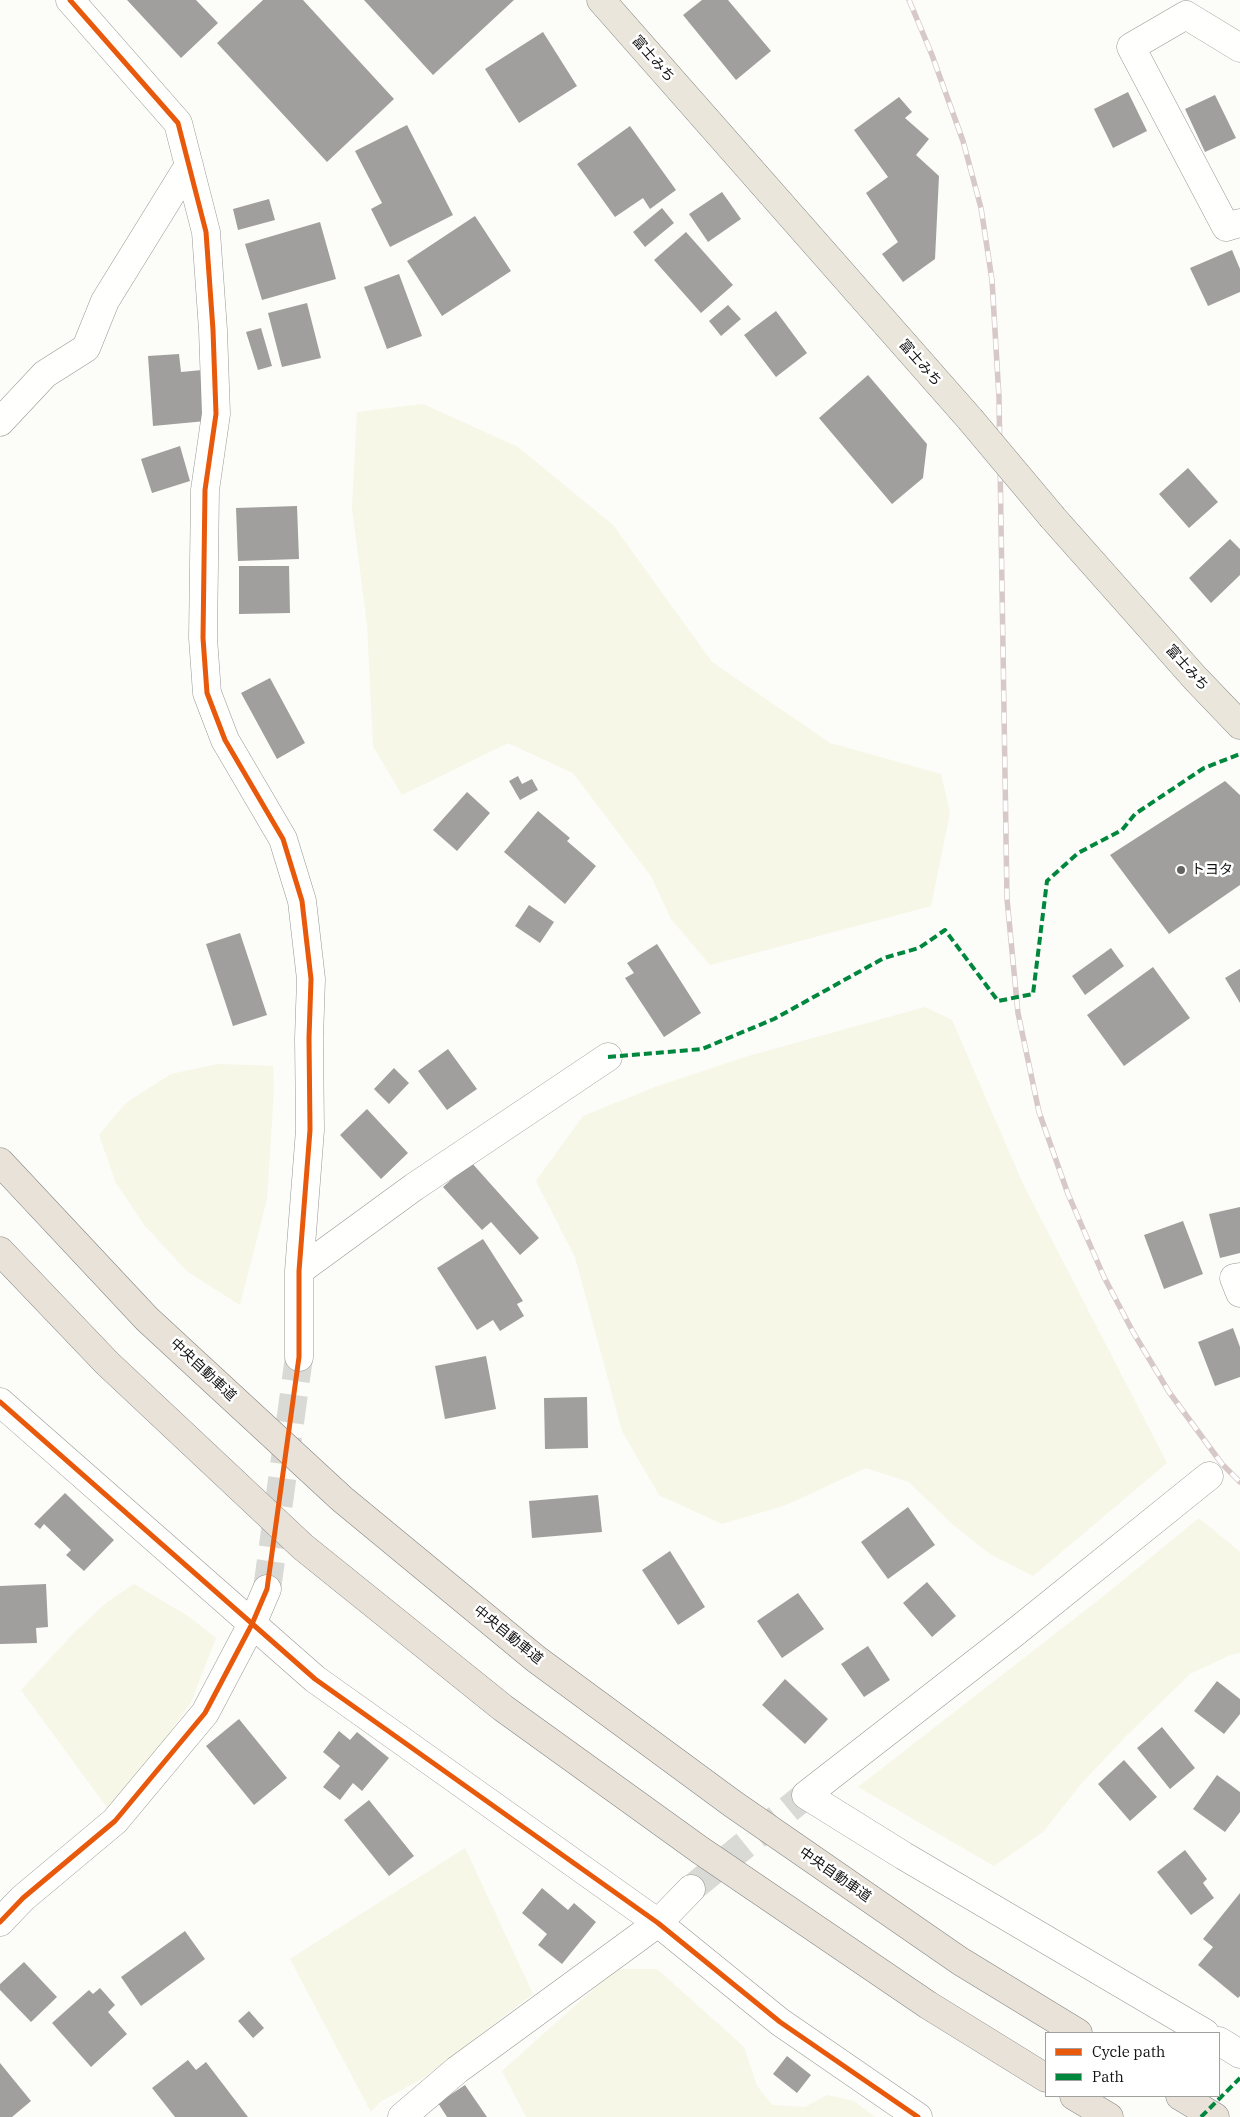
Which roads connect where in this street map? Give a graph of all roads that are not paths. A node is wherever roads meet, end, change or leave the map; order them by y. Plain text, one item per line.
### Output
1 (70, 0) edge
2 (601, 0) edge
3 (1240, 48) edge
4 (189, 165) junction
5 (1240, 223) edge
6 (0, 422) edge
7 (1240, 725) edge
8 (608, 1057) dead end
9 (0, 1162) edge
10 (0, 1251) edge
11 (299, 1271) junction
12 (1240, 1277) edge
13 (1240, 1294) edge
14 (299, 1357) tunnel mouth
15 (0, 1402) edge
16 (1209, 1476) dead end
17 (267, 1589) tunnel mouth
18 (252, 1624) junction
19 (691, 1889) tunnel mouth
20 (0, 1922) edge
21 (658, 1923) junction
22 (1076, 2032) edge
23 (1203, 2032) edge
24 (1220, 2042) edge
25 (1240, 2054) edge
26 (1045, 2077) edge
27 (1076, 2097) edge
28 (1182, 2097) edge
29 (402, 2117) edge
30 (918, 2117) edge
31 (1109, 2117) edge
32 (1215, 2117) edge

1 - 4 street
2 - 7 highway, 富士みち, bridge
3 - 5 street
4 - 6 street
4 - 11 street
8 - 11 street
9 - 22 highway, 中央自動車道
10 - 26 highway
11 - 14 street
12 - 13 street
15 - 18 street
16 - 23 street
17 - 18 street
18 - 20 street
18 - 21 street
19 - 21 street
21 - 29 street
21 - 30 street
24 - 25 street
27 - 31 highway
28 - 32 highway

